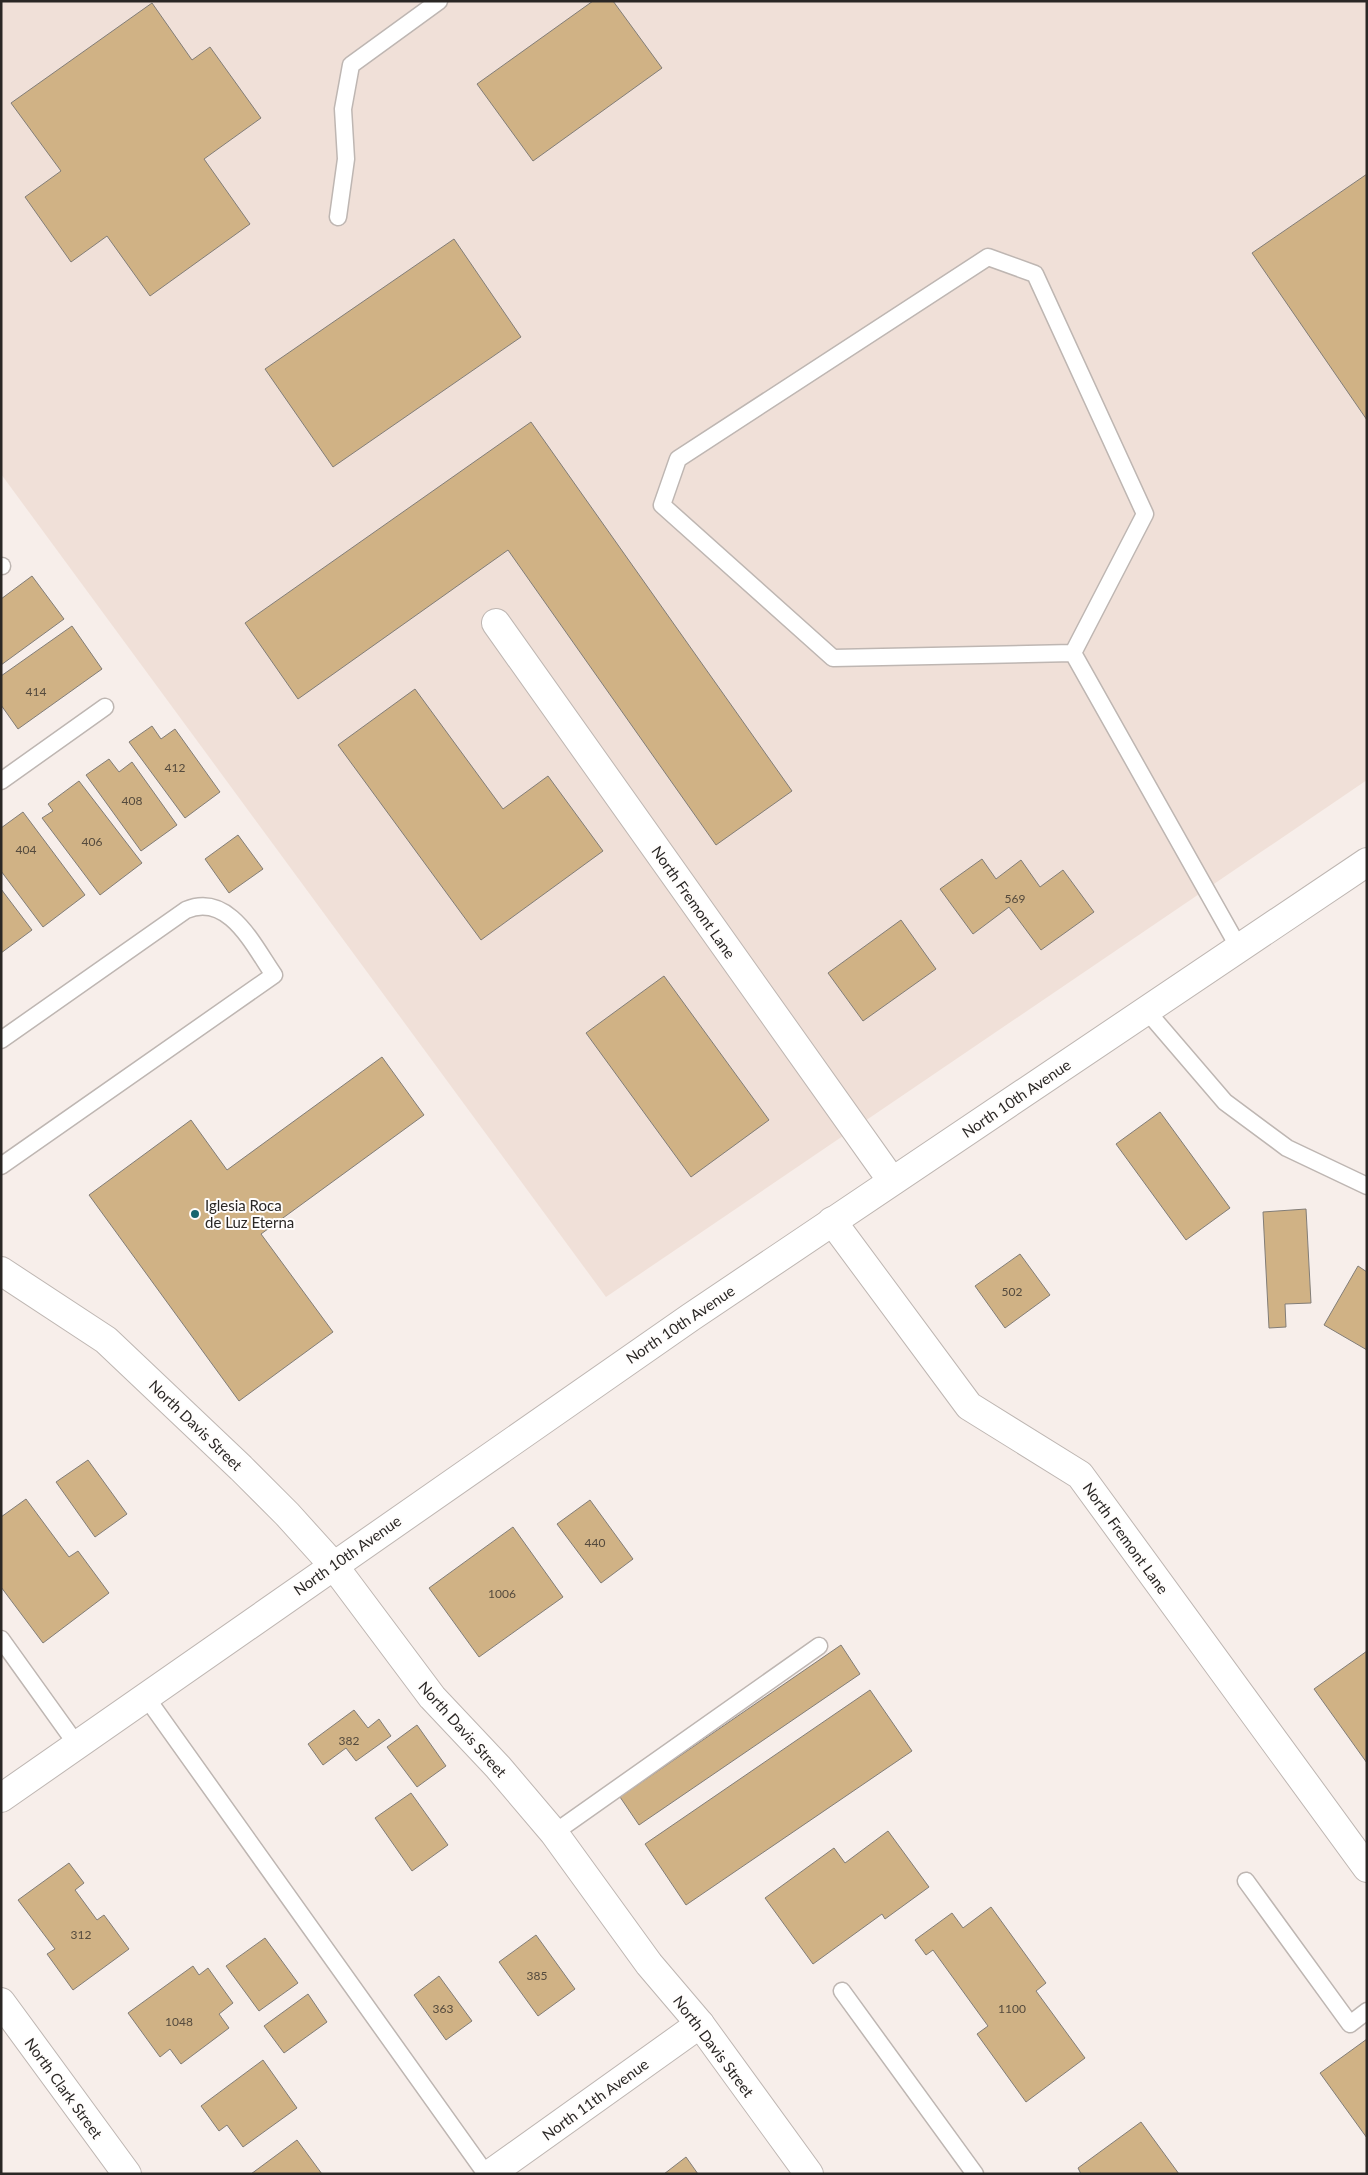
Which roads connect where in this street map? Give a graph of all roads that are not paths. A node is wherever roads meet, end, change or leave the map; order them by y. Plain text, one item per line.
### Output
1 (439, 1) edge
2 (338, 217) dead end
3 (496, 623) dead end
4 (1073, 653) junction
5 (104, 707) dead end
6 (1, 781) edge
7 (1367, 862) edge
8 (1239, 948) junction
9 (1146, 1010) junction
10 (1, 1040) edge
11 (1, 1166) edge
12 (892, 1181) junction
13 (1367, 1186) edge
14 (832, 1221) junction
15 (1, 1272) edge
16 (334, 1566) junction
17 (1, 1639) edge
18 (819, 1646) dead end
19 (146, 1697) junction
20 (77, 1745) junction
21 (1, 1798) edge
22 (554, 1833) junction
23 (1367, 1868) edge
24 (1246, 1881) dead end
25 (842, 1991) dead end
26 (1, 2002) edge
27 (1367, 2011) edge
28 (700, 2024) junction
29 (967, 2171) edge
30 (127, 2174) edge
31 (486, 2174) edge
32 (490, 2174) edge
33 (809, 2174) edge

1 - 2 lane
3 - 12 street, North Fremont Lane
4 - 4 lane
4 - 8 lane
5 - 6 lane
7 - 8 street, North 10th Avenue
8 - 9 street, North 10th Avenue
9 - 12 street, North 10th Avenue
9 - 13 lane
10 - 11 lane
12 - 14 street, North 10th Avenue
14 - 16 street, North 10th Avenue
14 - 23 street, North Fremont Lane
15 - 16 street, North Davis Street
16 - 19 street, North 10th Avenue
16 - 22 street, North Davis Street
17 - 20 lane
18 - 22 lane
19 - 20 street, North 10th Avenue
19 - 31 lane
20 - 21 street, North 10th Avenue
22 - 28 street, North Davis Street
24 - 27 lane
25 - 29 lane
26 - 30 street, North Clark Street
28 - 32 street, North 11th Avenue
28 - 33 street, North Davis Street

